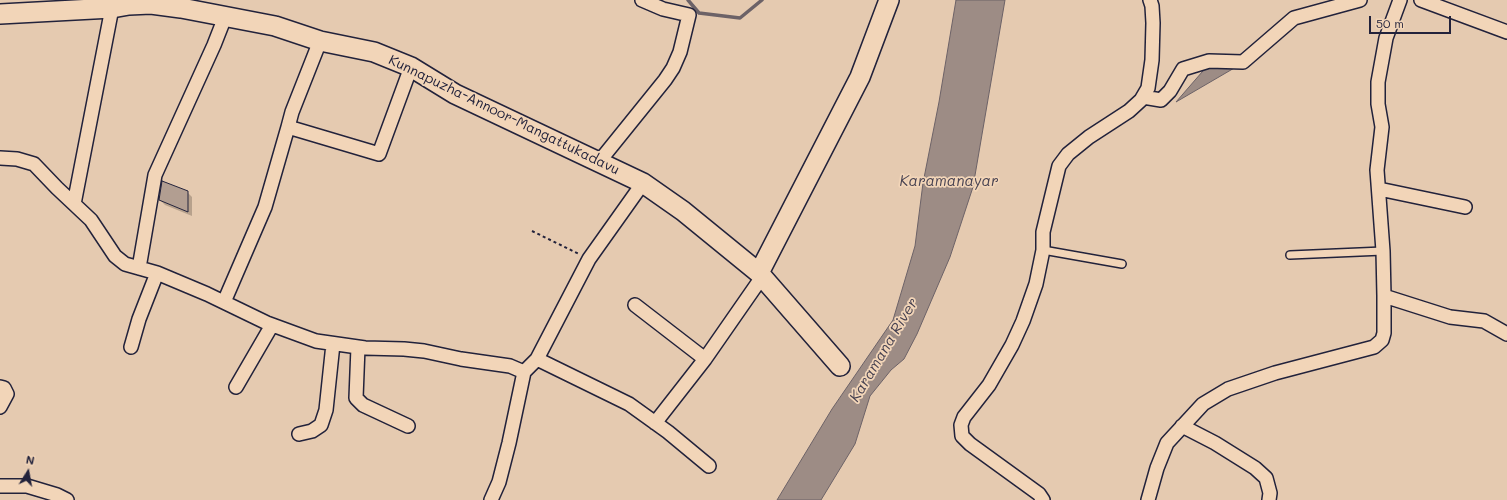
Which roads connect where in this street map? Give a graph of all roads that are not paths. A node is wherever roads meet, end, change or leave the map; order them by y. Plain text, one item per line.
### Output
1 (642, 0) edge
2 (889, 0) edge
3 (1150, 0) edge
4 (1360, 0) edge
5 (1400, 0) edge
6 (1421, 0) edge
7 (112, 4) edge
8 (183, 4) edge
9 (0, 14) edge
10 (225, 17) junction
11 (1507, 32) edge
12 (320, 41) junction
13 (411, 67) junction
14 (1143, 97) junction
15 (288, 127) junction
16 (0, 158) edge
17 (598, 163) junction
18 (643, 183) junction
19 (1379, 188) junction
20 (74, 204) junction
21 (1465, 207) dead end
22 (1043, 250) junction
23 (1383, 251) junction
24 (1290, 255) dead end
25 (1122, 264) dead end
26 (139, 268) junction
27 (156, 273) junction
28 (760, 275) junction
29 (1384, 296) junction
30 (224, 302) junction
31 (635, 305) dead end
32 (272, 325) junction
33 (1507, 334) edge
34 (333, 344) junction
35 (131, 347) dead end
36 (358, 347) junction
37 (537, 359) junction
38 (705, 359) junction
39 (840, 366) dead end
40 (524, 372) junction
41 (0, 386) edge
42 (236, 387) dead end
43 (0, 407) edge
44 (655, 423) junction
45 (408, 426) dead end
46 (1182, 426) junction
47 (299, 434) dead end
48 (709, 466) dead end
49 (0, 486) edge
50 (60, 498) edge
51 (491, 500) edge
52 (1043, 500) edge
53 (1148, 500) edge
54 (1269, 500) edge

1 - 17 street
2 - 28 street
3 - 14 street
4 - 14 street
5 - 19 street
6 - 11 street
7 - 8 street, Kunnapuzha-Annoor-Mangattukadavu
7 - 9 street, Kunnapuzha-Annoor-Mangattukadavu
7 - 20 street
8 - 10 street, Kunnapuzha-Annoor-Mangattukadavu
10 - 12 street, Kunnapuzha-Annoor-Mangattukadavu
10 - 26 street
12 - 13 street, Kunnapuzha-Annoor-Mangattukadavu
12 - 15 street
13 - 15 street
13 - 17 street, Kunnapuzha-Annoor-Mangattukadavu
14 - 22 street
15 - 30 street
16 - 20 street
17 - 18 street, Kunnapuzha-Annoor-Mangattukadavu
18 - 28 street, Kunnapuzha-Annoor-Mangattukadavu
18 - 37 street
19 - 21 street
19 - 23 street
20 - 26 street
22 - 25 lane
22 - 52 street
23 - 24 lane
23 - 29 street
26 - 27 street
27 - 30 street
27 - 35 street
28 - 38 street
28 - 39 street, Kunnapuzha-Annoor-Mangattukadavu
29 - 33 street
29 - 46 street
30 - 32 street
31 - 38 street
32 - 34 street
32 - 42 street
34 - 36 street
34 - 47 street
36 - 40 street
36 - 45 street
37 - 40 street
37 - 44 street
38 - 44 street
40 - 51 street
41 - 43 street
44 - 48 street
46 - 53 street
46 - 54 street
49 - 50 street

